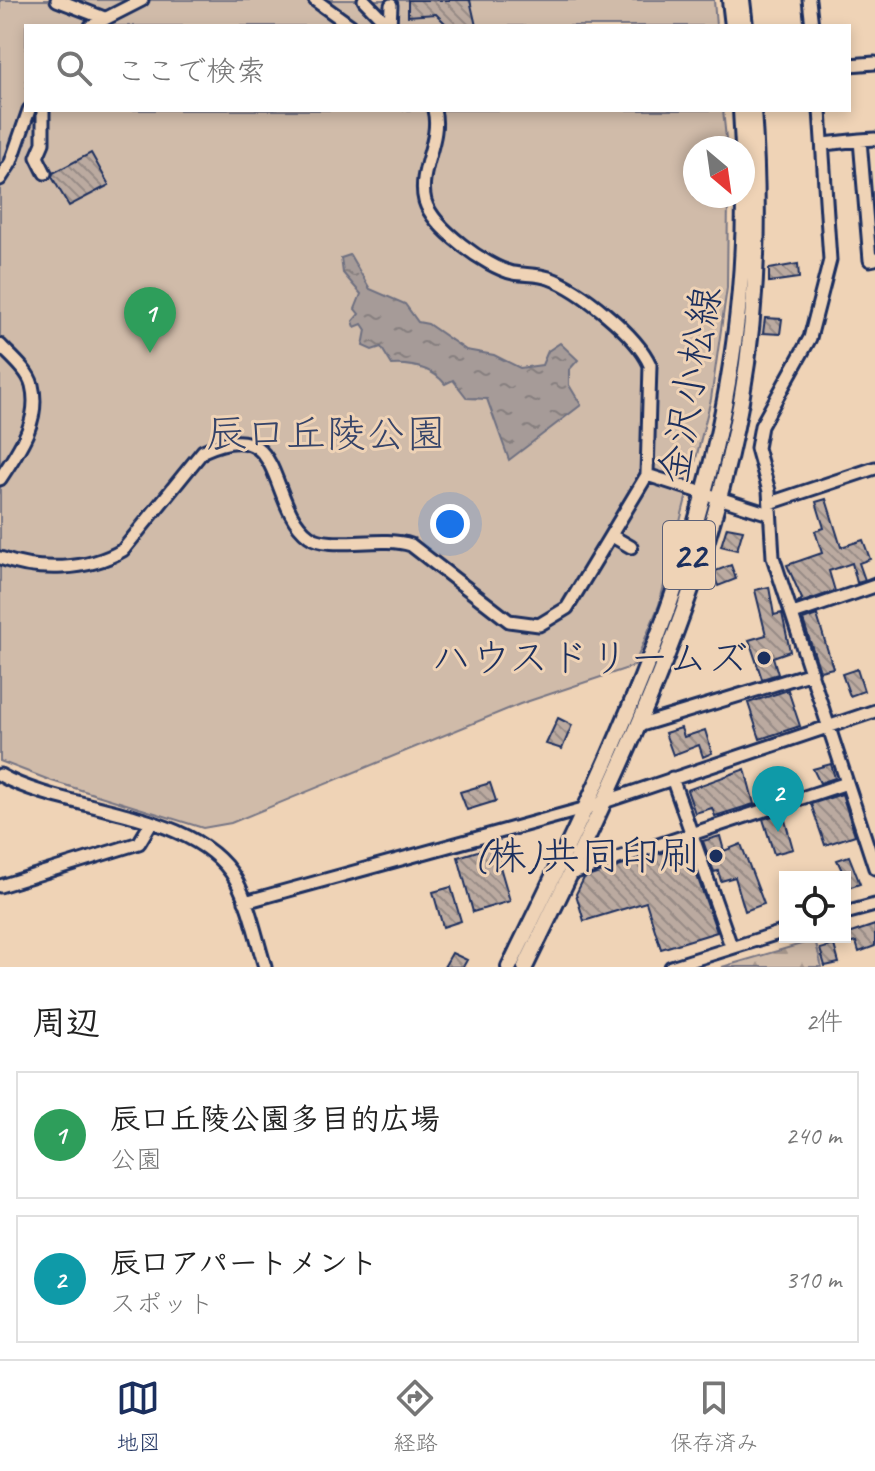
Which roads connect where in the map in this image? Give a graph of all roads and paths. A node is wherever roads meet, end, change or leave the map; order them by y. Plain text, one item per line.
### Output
1 (57, 0) edge
2 (142, 0) edge
3 (315, 0) edge
4 (364, 0) edge
5 (730, 0) edge
6 (742, 0) edge
7 (809, 0) edge
8 (391, 5) dead end
9 (104, 18) junction
10 (94, 24) edge
11 (348, 24) edge
12 (388, 24) edge
13 (390, 24) edge
14 (733, 24) edge
15 (745, 24) edge
16 (812, 24) edge
17 (875, 63) edge
18 (851, 65) edge
19 (28, 112) edge
20 (43, 112) edge
21 (434, 112) edge
22 (741, 112) edge
23 (753, 112) edge
24 (820, 112) edge
25 (875, 139) edge
26 (860, 140) junction
27 (824, 144) junction
28 (45, 173) dead end
29 (0, 179) edge
30 (870, 198) edge
31 (875, 259) edge
32 (0, 345) edge
33 (875, 468) edge
34 (647, 475) junction
35 (0, 479) edge
36 (712, 494) junction
37 (769, 509) junction
38 (612, 536) junction
39 (631, 547) dead end
40 (0, 558) edge
41 (875, 586) edge
42 (793, 614) junction
43 (812, 673) junction
44 (875, 711) edge
45 (638, 726) junction
46 (830, 726) junction
47 (0, 775) edge
48 (672, 778) junction
49 (847, 783) junction
50 (605, 801) junction
51 (583, 809) junction
52 (151, 823) junction
53 (869, 831) edge
54 (692, 834) junction
55 (875, 868) edge
56 (570, 874) junction
57 (0, 886) edge
58 (245, 902) junction
59 (875, 905) edge
60 (851, 911) edge
61 (779, 933) edge
62 (731, 946) junction
63 (265, 967) edge
64 (509, 967) edge
65 (525, 967) edge
66 (671, 967) edge

1 - 9 street
2 - 9 street
3 - 11 street
4 - 12 street
5 - 14 main road
6 - 15 main road
7 - 16 street
8 - 13 street
9 - 10 street
17 - 18 street
19 - 29 street
20 - 28 street
21 - 34 street
22 - 36 main road, 金沢小松線 / 22
23 - 36 main road, 金沢小松線 / 22
24 - 27 street
25 - 26 street
26 - 27 street
26 - 30 street
27 - 37 street
30 - 31 street
32 - 35 street
33 - 37 street
34 - 36 street
34 - 38 street
36 - 37 street
36 - 45 main road, 金沢小松線 / 22
36 - 51 main road, 金沢小松線 / 22
37 - 42 street
38 - 39 street
38 - 40 street
41 - 42 street
42 - 43 street
43 - 45 street
43 - 46 street
44 - 46 street
45 - 50 main road, 金沢小松線 / 22
46 - 48 street
46 - 49 street
47 - 52 street
48 - 50 street
48 - 54 street
49 - 53 street
49 - 54 street
50 - 51 street
50 - 56 main road, 金沢小松線 / 22
51 - 58 street
51 - 64 main road, 金沢小松線 / 22
52 - 57 street
52 - 58 street
53 - 55 street
54 - 56 street
54 - 62 street
56 - 65 main road, 金沢小松線 / 22
58 - 63 street
59 - 60 street
61 - 62 street
62 - 66 street

